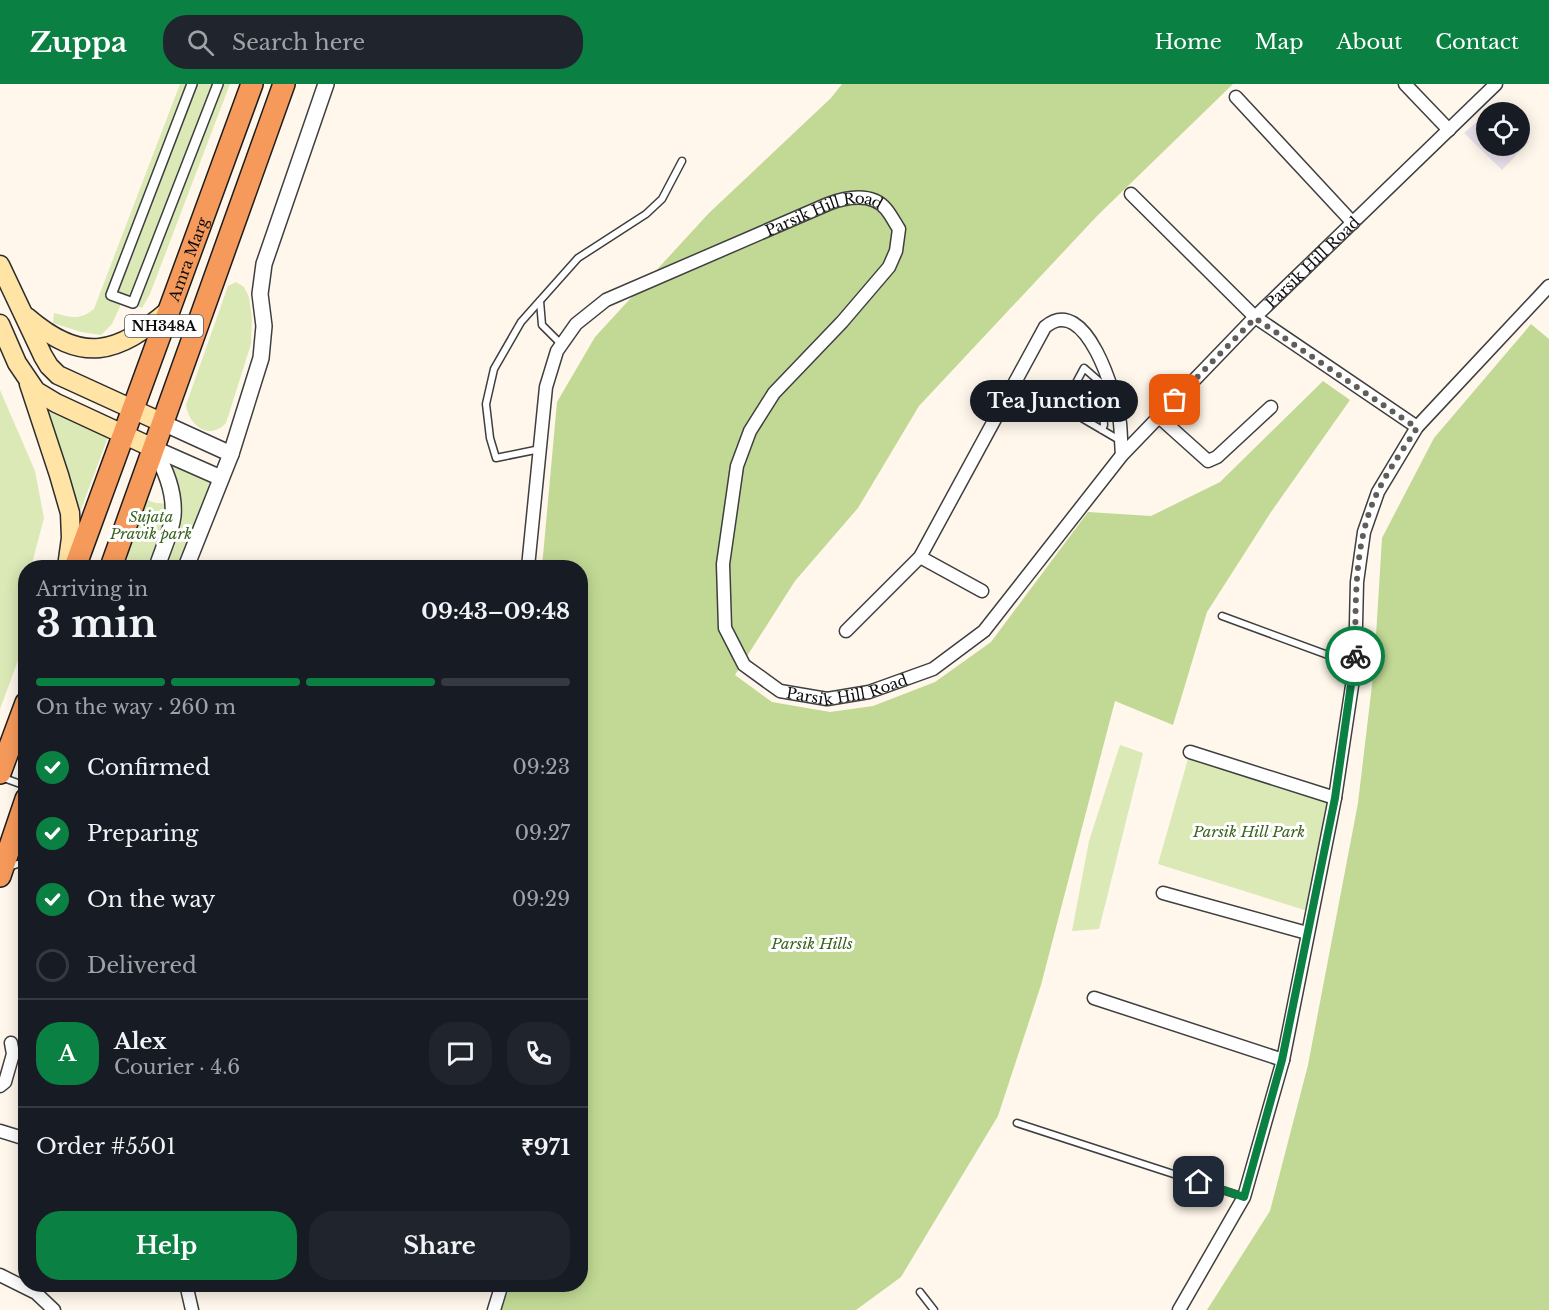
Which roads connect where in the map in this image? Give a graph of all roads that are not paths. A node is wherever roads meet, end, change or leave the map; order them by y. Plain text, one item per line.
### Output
1 (192, 84) edge
2 (218, 84) edge
3 (252, 84) edge
4 (284, 84) edge
5 (326, 84) edge
6 (1406, 84) edge
7 (1496, 84) edge
8 (1236, 98) dead end
9 (1449, 130) junction
10 (682, 161) dead end
11 (1131, 194) dead end
12 (1353, 223) junction
13 (0, 265) edge
14 (1549, 286) edge
15 (540, 301) junction
16 (169, 309) junction
17 (21, 312) junction
18 (1255, 318) junction
19 (0, 324) edge
20 (561, 344) junction
21 (28, 382) junction
22 (1271, 407) dead end
23 (134, 410) junction
24 (1159, 417) junction
25 (163, 423) junction
26 (1417, 428) junction
27 (1102, 430) junction
28 (125, 435) junction
29 (1121, 441) junction
30 (153, 448) junction
31 (540, 449) junction
32 (231, 454) junction
33 (1122, 455) junction
34 (221, 478) junction
35 (920, 557) junction
36 (68, 560) edge
37 (78, 560) edge
38 (113, 560) edge
39 (159, 560) edge
40 (189, 560) edge
41 (529, 560) edge
42 (982, 591) dead end
43 (1222, 616) dead end
44 (846, 631) dead end
45 (1355, 666) junction
46 (18, 725) edge
47 (1190, 752) dead end
48 (0, 775) edge
49 (18, 783) edge
50 (1335, 798) junction
51 (18, 823) edge
52 (18, 865) edge
53 (1, 873) edge
54 (1163, 893) dead end
55 (1307, 933) junction
56 (1094, 998) dead end
57 (10, 1043) dead end
58 (1282, 1060) junction
59 (0, 1086) edge
60 (1017, 1124) dead end
61 (0, 1131) edge
62 (18, 1137) edge
63 (1244, 1197) junction
64 (0, 1275) edge
65 (18, 1284) edge
66 (34, 1292) edge
67 (188, 1292) edge
68 (500, 1292) edge
69 (920, 1292) dead end
70 (54, 1310) edge
71 (192, 1310) edge
72 (494, 1310) edge
73 (934, 1310) edge
74 (1179, 1310) edge

1 - 2 street
3 - 16 highway, Amra Marg / NH348A
4 - 25 highway, Amra Marg / NH348A
5 - 32 street
6 - 9 street
7 - 9 street, Parsik Hill Road
8 - 12 street
9 - 12 street, Parsik Hill Road
10 - 15 lane
11 - 18 street
12 - 18 street, Parsik Hill Road
13 - 17 main road
14 - 26 street
15 - 20 lane
15 - 31 lane
16 - 17 main road
16 - 23 highway, Amra Marg / NH348A
17 - 23 main road
18 - 24 street, Parsik Hill Road
18 - 26 street
19 - 21 main road
20 - 31 street, Parsik Hill Road
20 - 33 street, Parsik Hill Road
21 - 28 main road
21 - 36 main road
22 - 24 street
23 - 25 main road
23 - 28 highway, Amra Marg / NH348A
24 - 33 street, Parsik Hill Road
25 - 30 highway, Amra Marg / NH348A
25 - 32 street
26 - 45 street
27 - 27 lane
27 - 29 lane
28 - 30 main road
28 - 37 highway, Amra Marg / NH348A
29 - 33 street
29 - 35 street
30 - 34 street
30 - 38 highway, Amra Marg / NH348A
30 - 39 street
31 - 41 street, Parsik Hill Road
32 - 34 street
34 - 40 street
35 - 42 street
35 - 44 street
43 - 45 lane
45 - 50 street
46 - 48 highway
47 - 50 street
48 - 49 lane
50 - 55 street
51 - 53 highway
52 - 53 lane
54 - 55 street
55 - 58 street
56 - 58 street
57 - 59 street
58 - 63 street
60 - 63 lane
61 - 62 street
63 - 74 street
64 - 65 street
66 - 70 street
67 - 71 street
68 - 72 street
69 - 73 lane

